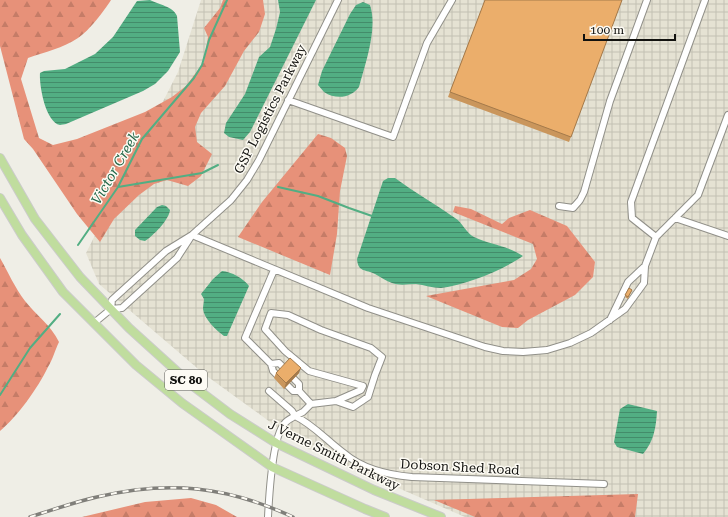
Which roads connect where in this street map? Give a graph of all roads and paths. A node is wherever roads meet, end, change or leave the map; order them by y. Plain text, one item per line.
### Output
1 (338, 0) edge
2 (452, 0) edge
3 (647, 0) edge
4 (705, 0) edge
5 (288, 100) junction
6 (728, 115) edge
7 (0, 158) edge
8 (0, 198) edge
9 (559, 206) dead end
10 (675, 218) junction
11 (192, 235) junction
12 (656, 236) junction
13 (728, 236) edge
14 (645, 266) junction
15 (274, 270) junction
16 (111, 309) junction
17 (609, 321) junction
18 (94, 323) junction
19 (271, 364) junction
20 (284, 368) edge
21 (277, 375) edge
22 (294, 379) edge
23 (287, 386) edge
24 (269, 391) dead end
25 (299, 391) junction
26 (336, 402) junction
27 (311, 404) junction
28 (295, 416) junction
29 (276, 443) junction
30 (272, 467) junction
31 (604, 484) dead end
32 (268, 517) edge
33 (385, 517) edge
34 (442, 517) edge

1 - 5 street, GSP Logistics Parkway
2 - 5 street
3 - 9 street
4 - 12 street
5 - 11 street, GSP Logistics Parkway
6 - 10 street
7 - 16 main road, J Verne Smith Parkway / SC 80
8 - 18 main road, SC 80
10 - 12 street
10 - 13 street
11 - 15 street
11 - 16 street, GSP Logistics Parkway
11 - 16 street, GSP Logistics Parkway
12 - 14 street
14 - 17 street
14 - 17 street
15 - 17 street
15 - 19 street
16 - 18 street, GSP Logistics Parkway
16 - 29 main road, J Verne Smith Parkway / SC 80
18 - 30 main road, SC 80
19 - 20 street
19 - 21 street
22 - 25 street
23 - 25 street
24 - 28 street, Dobson Shed Road
25 - 27 street
26 - 26 street
26 - 27 street
27 - 28 street
28 - 29 street
28 - 31 street, Dobson Shed Road
29 - 30 street
29 - 34 main road, J Verne Smith Parkway / SC 80
30 - 32 street
30 - 33 main road, SC 80

